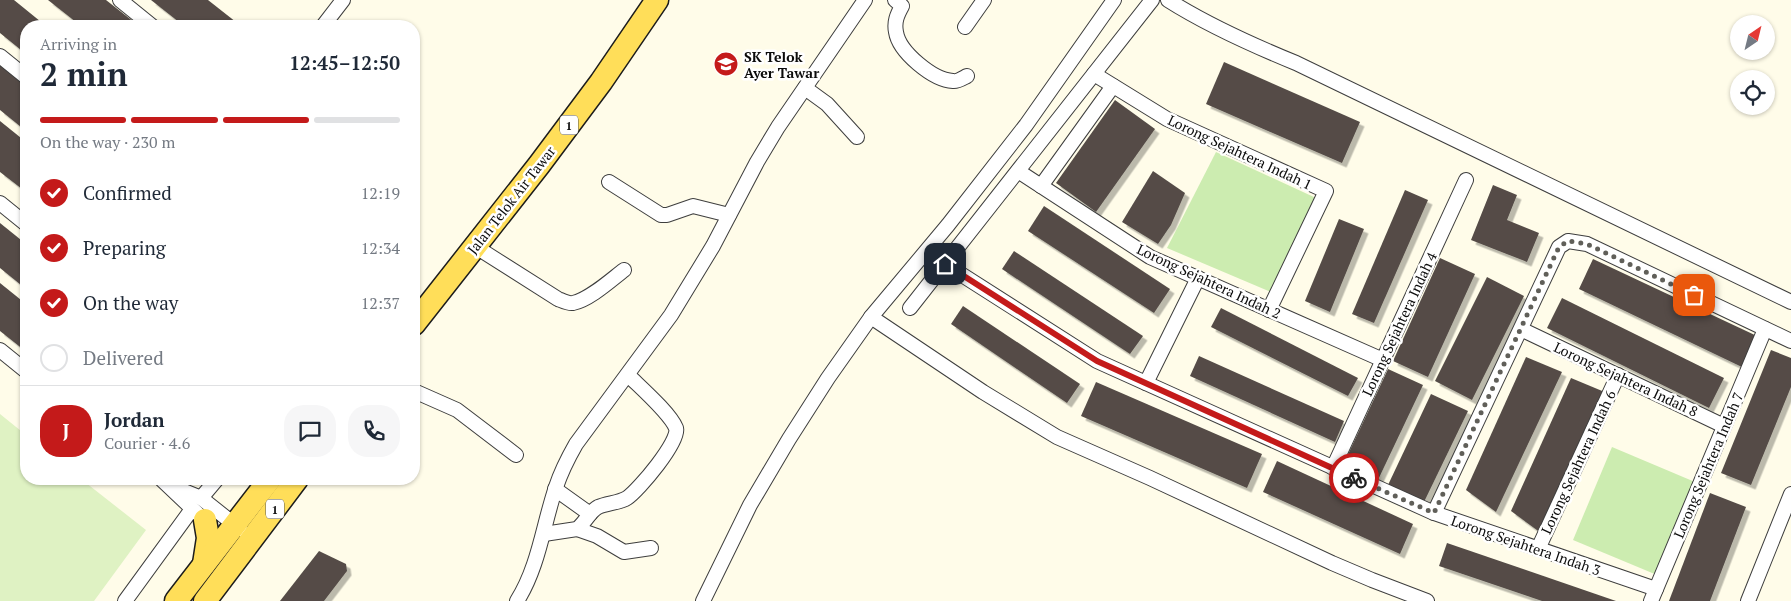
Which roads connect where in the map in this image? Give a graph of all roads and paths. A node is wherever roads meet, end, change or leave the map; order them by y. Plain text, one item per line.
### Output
1 (120, 0) edge
2 (344, 0) edge
3 (657, 0) edge
4 (865, 0) edge
5 (984, 0) edge
6 (1114, 0) edge
7 (1152, 0) edge
8 (1168, 0) edge
9 (902, 2) edge
10 (145, 20) edge
11 (328, 20) edge
12 (965, 27) dead end
13 (0, 56) edge
14 (20, 72) edge
15 (1094, 74) junction
16 (967, 76) dead end
17 (1113, 86) junction
18 (805, 88) junction
19 (857, 137) dead end
20 (1018, 171) junction
21 (1466, 180) dead end
22 (609, 182) dead end
23 (1040, 186) junction
24 (0, 203) edge
25 (729, 215) junction
26 (20, 219) edge
27 (476, 246) junction
28 (945, 264) junction
29 (624, 270) dead end
30 (1198, 278) junction
31 (1791, 302) edge
32 (910, 308) dead end
33 (1270, 310) junction
34 (420, 316) edge
35 (871, 317) junction
36 (1765, 329) junction
37 (1527, 332) dead end
38 (1791, 341) edge
39 (0, 350) edge
40 (1383, 360) junction
41 (20, 366) edge
42 (628, 375) junction
43 (1618, 375) junction
44 (1146, 383) junction
45 (420, 394) edge
46 (1724, 426) junction
47 (516, 455) dead end
48 (1333, 468) junction
49 (169, 485) edge
50 (213, 485) edge
51 (267, 485) edge
52 (291, 485) edge
53 (555, 489) junction
54 (1791, 494) edge
55 (199, 509) junction
56 (1434, 513) junction
57 (590, 514) junction
58 (577, 529) junction
59 (544, 534) junction
60 (239, 537) junction
61 (651, 548) dead end
62 (1538, 549) junction
63 (204, 564) junction
64 (1653, 595) edge
65 (124, 601) edge
66 (176, 601) edge
67 (205, 601) edge
68 (517, 601) edge
69 (703, 601) edge
70 (1427, 601) edge
71 (1748, 601) edge

1 - 10 street
2 - 11 street
3 - 27 main road, Jalan Telok Air Tawar / 1
4 - 18 street
5 - 12 street
6 - 35 street
7 - 15 street
8 - 31 street
9 - 16 street
13 - 14 street
15 - 17 street, Lorong Sejahtera Indah 1
15 - 20 street
17 - 23 street
17 - 33 street, Lorong Sejahtera Indah 1
18 - 19 street
18 - 25 street
20 - 23 street, Lorong Sejahtera Indah 2
20 - 28 street
21 - 40 street, Lorong Sejahtera Indah 4
22 - 25 street
23 - 30 street, Lorong Sejahtera Indah 2
24 - 26 street
25 - 42 street
27 - 29 street
27 - 34 main road, Jalan Telok Air Tawar / 1
28 - 32 street
28 - 44 street, Lorong Sejahtera Indah 3
30 - 33 street, Lorong Sejahtera Indah 2
30 - 44 street
33 - 40 street, Lorong Sejahtera Indah 2
35 - 69 street
35 - 70 street
36 - 38 street
36 - 46 street, Lorong Sejahtera Indah 7
36 - 56 street
37 - 43 street, Lorong Sejahtera Indah 8
39 - 41 street
40 - 48 street, Lorong Sejahtera Indah 4
42 - 53 street
42 - 57 street
43 - 46 street, Lorong Sejahtera Indah 8
43 - 62 street, Lorong Sejahtera Indah 6
44 - 48 street, Lorong Sejahtera Indah 3
45 - 47 street
46 - 64 street, Lorong Sejahtera Indah 7
48 - 56 street, Lorong Sejahtera Indah 3
49 - 55 street
50 - 55 street
51 - 60 main road, 1
52 - 60 main road, 1
53 - 57 street
53 - 59 street
54 - 71 street
55 - 60 street
55 - 60 street
55 - 63 main road
55 - 65 street
56 - 62 street, Lorong Sejahtera Indah 3
57 - 58 street
58 - 59 street
58 - 61 street
59 - 68 street
60 - 63 main road, 1
60 - 67 main road, 1
62 - 64 street, Lorong Sejahtera Indah 3
63 - 66 main road, 1

